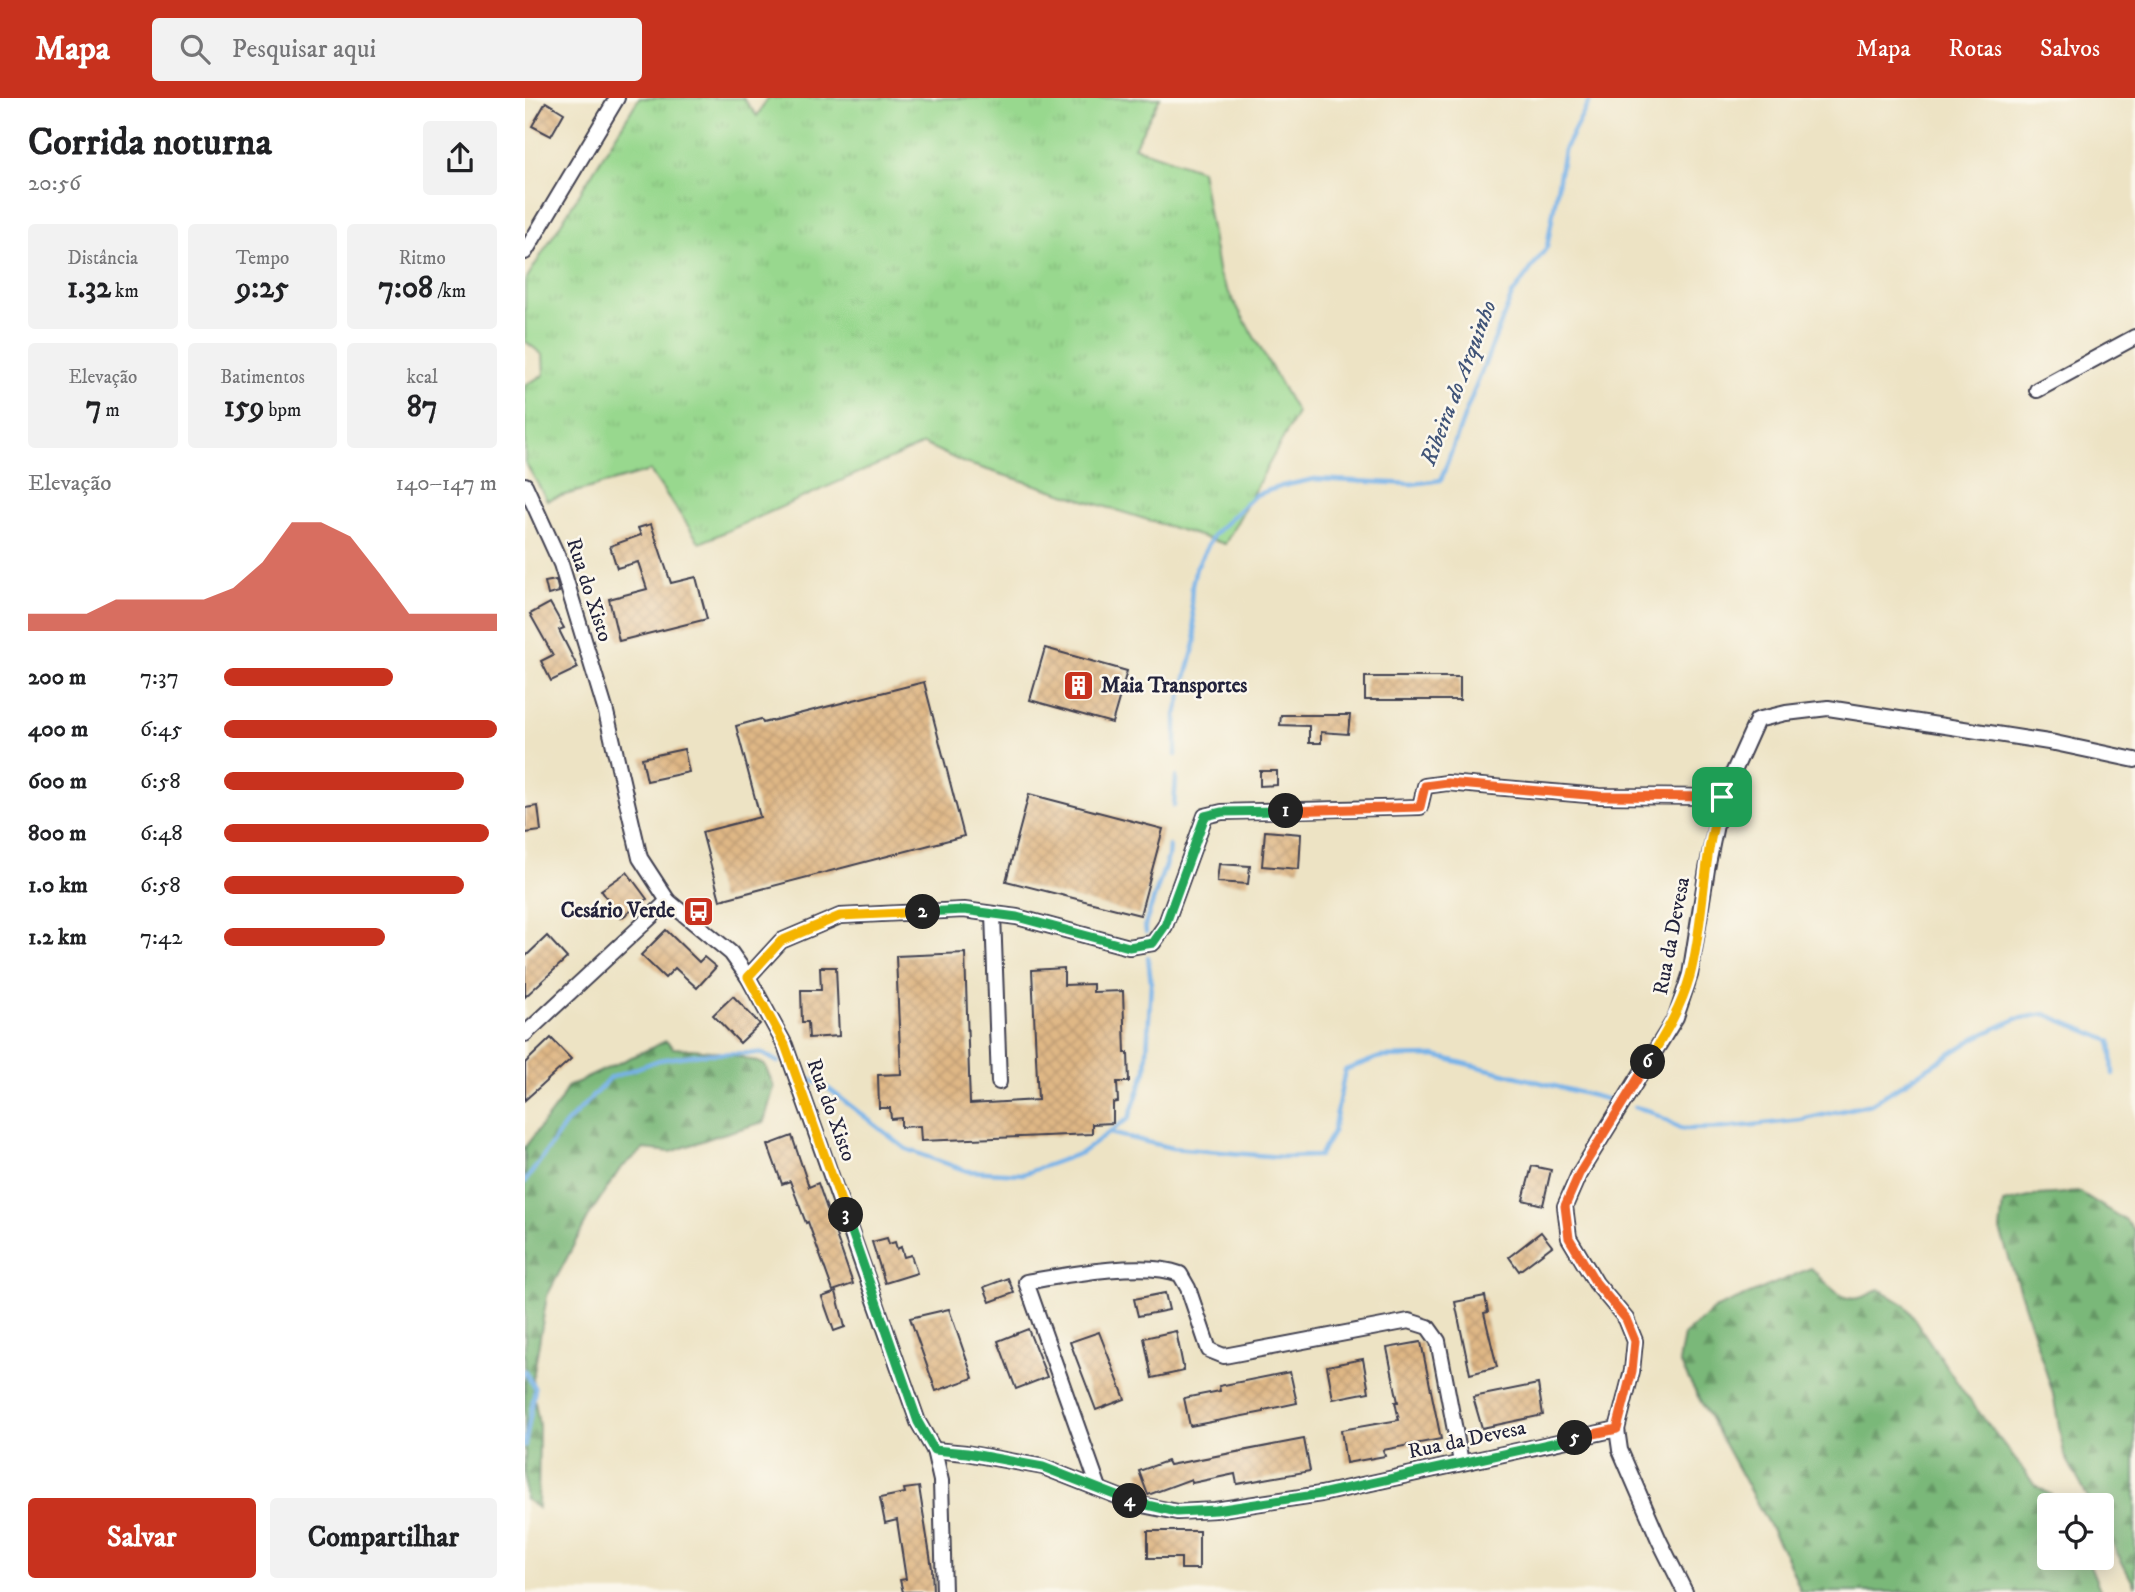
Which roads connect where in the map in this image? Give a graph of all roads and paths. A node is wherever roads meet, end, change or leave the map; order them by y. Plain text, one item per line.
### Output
1 (617, 98) edge
2 (525, 251) edge
3 (2135, 337) edge
4 (2037, 390) dead end
5 (525, 485) edge
6 (2135, 760) edge
7 (1722, 797) junction
8 (668, 901) junction
9 (993, 914) junction
10 (748, 977) junction
11 (525, 1034) edge
12 (999, 1082) dead end
13 (1617, 1429) junction
14 (934, 1450) junction
15 (1461, 1462) junction
16 (1099, 1489) junction
17 (944, 1592) edge
18 (1685, 1592) edge

1 - 2 street
3 - 4 street
5 - 8 street, Rua do Xisto
6 - 7 street, Rua da Devesa
7 - 9 street
7 - 13 street, Rua da Devesa
8 - 10 street, Rua do Xisto
8 - 11 street
9 - 10 street
9 - 12 street
10 - 14 street, Rua do Xisto
13 - 15 street, Rua da Devesa
13 - 18 street
14 - 16 street, Rua da Devesa
14 - 17 street, Rua do Xisto
15 - 16 street, Rua da Devesa
15 - 16 street

